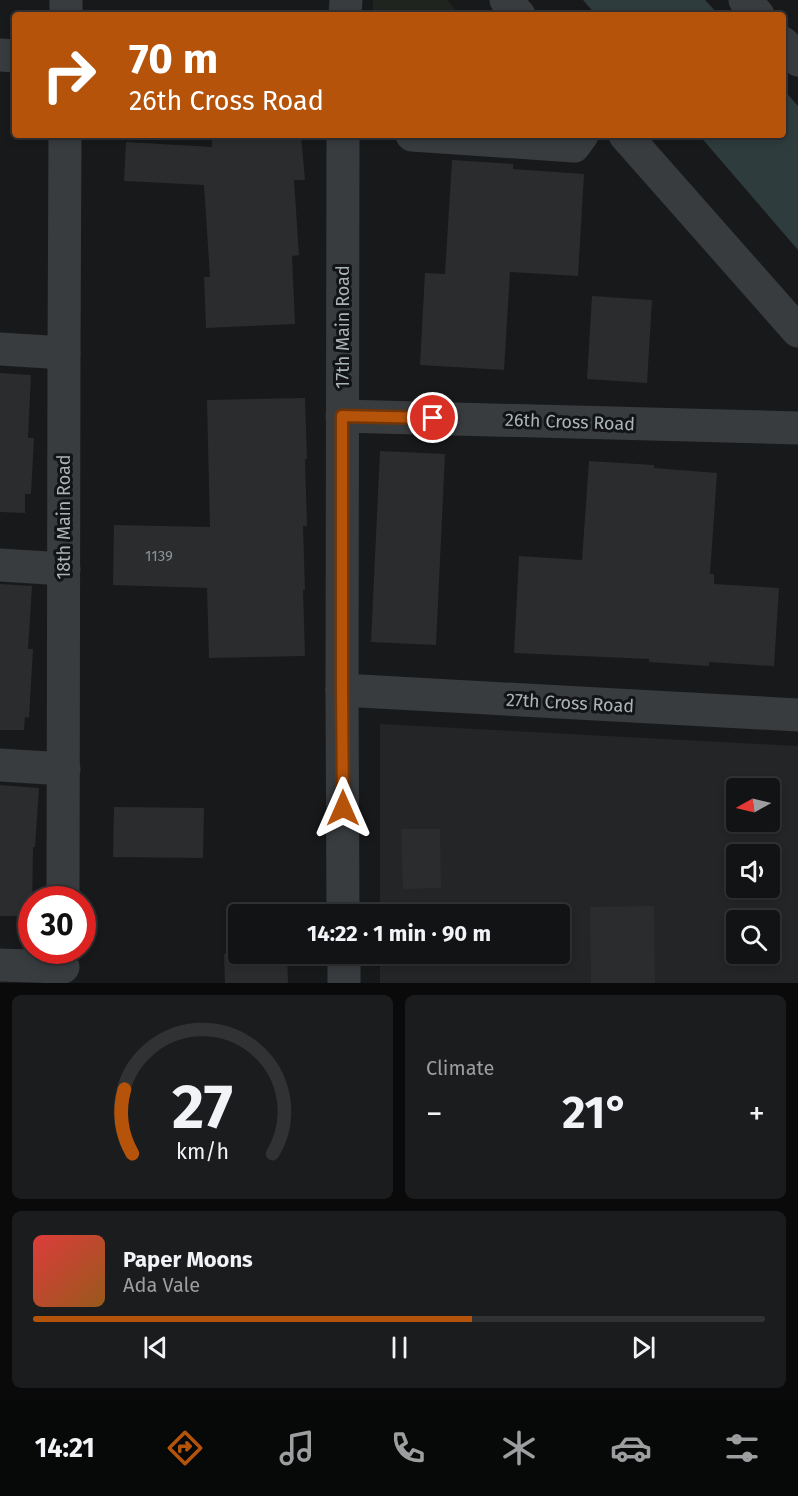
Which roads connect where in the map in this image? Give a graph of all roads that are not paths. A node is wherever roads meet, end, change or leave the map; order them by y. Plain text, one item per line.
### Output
1 (506, 0) edge
2 (745, 0) edge
3 (516, 12) edge
4 (755, 12) edge
5 (786, 46) edge
6 (798, 60) edge
7 (65, 138) edge
8 (344, 138) edge
9 (456, 138) edge
10 (580, 138) edge
11 (628, 138) edge
12 (798, 331) edge
13 (0, 349) edge
14 (64, 353) junction
15 (342, 416) junction
16 (798, 428) edge
17 (0, 565) edge
18 (64, 569) junction
19 (342, 690) junction
20 (798, 715) edge
21 (0, 765) edge
22 (64, 769) junction
23 (63, 886) edge
24 (344, 904) edge
25 (344, 964) edge
26 (0, 965) edge
27 (63, 967) edge
28 (344, 983) edge

1 - 3 street
2 - 4 street
5 - 6 street
7 - 14 street, 18th Main Road
8 - 15 street, 17th Main Road
9 - 10 street
11 - 12 street
13 - 14 street
14 - 18 street, 18th Main Road
15 - 16 street, 26th Cross Road
15 - 19 street, 17th Main Road
17 - 18 street
18 - 22 street, 18th Main Road
19 - 20 street, 27th Cross Road
19 - 24 street, 17th Main Road
21 - 22 street
22 - 23 street, 18th Main Road
25 - 28 street
26 - 27 street

